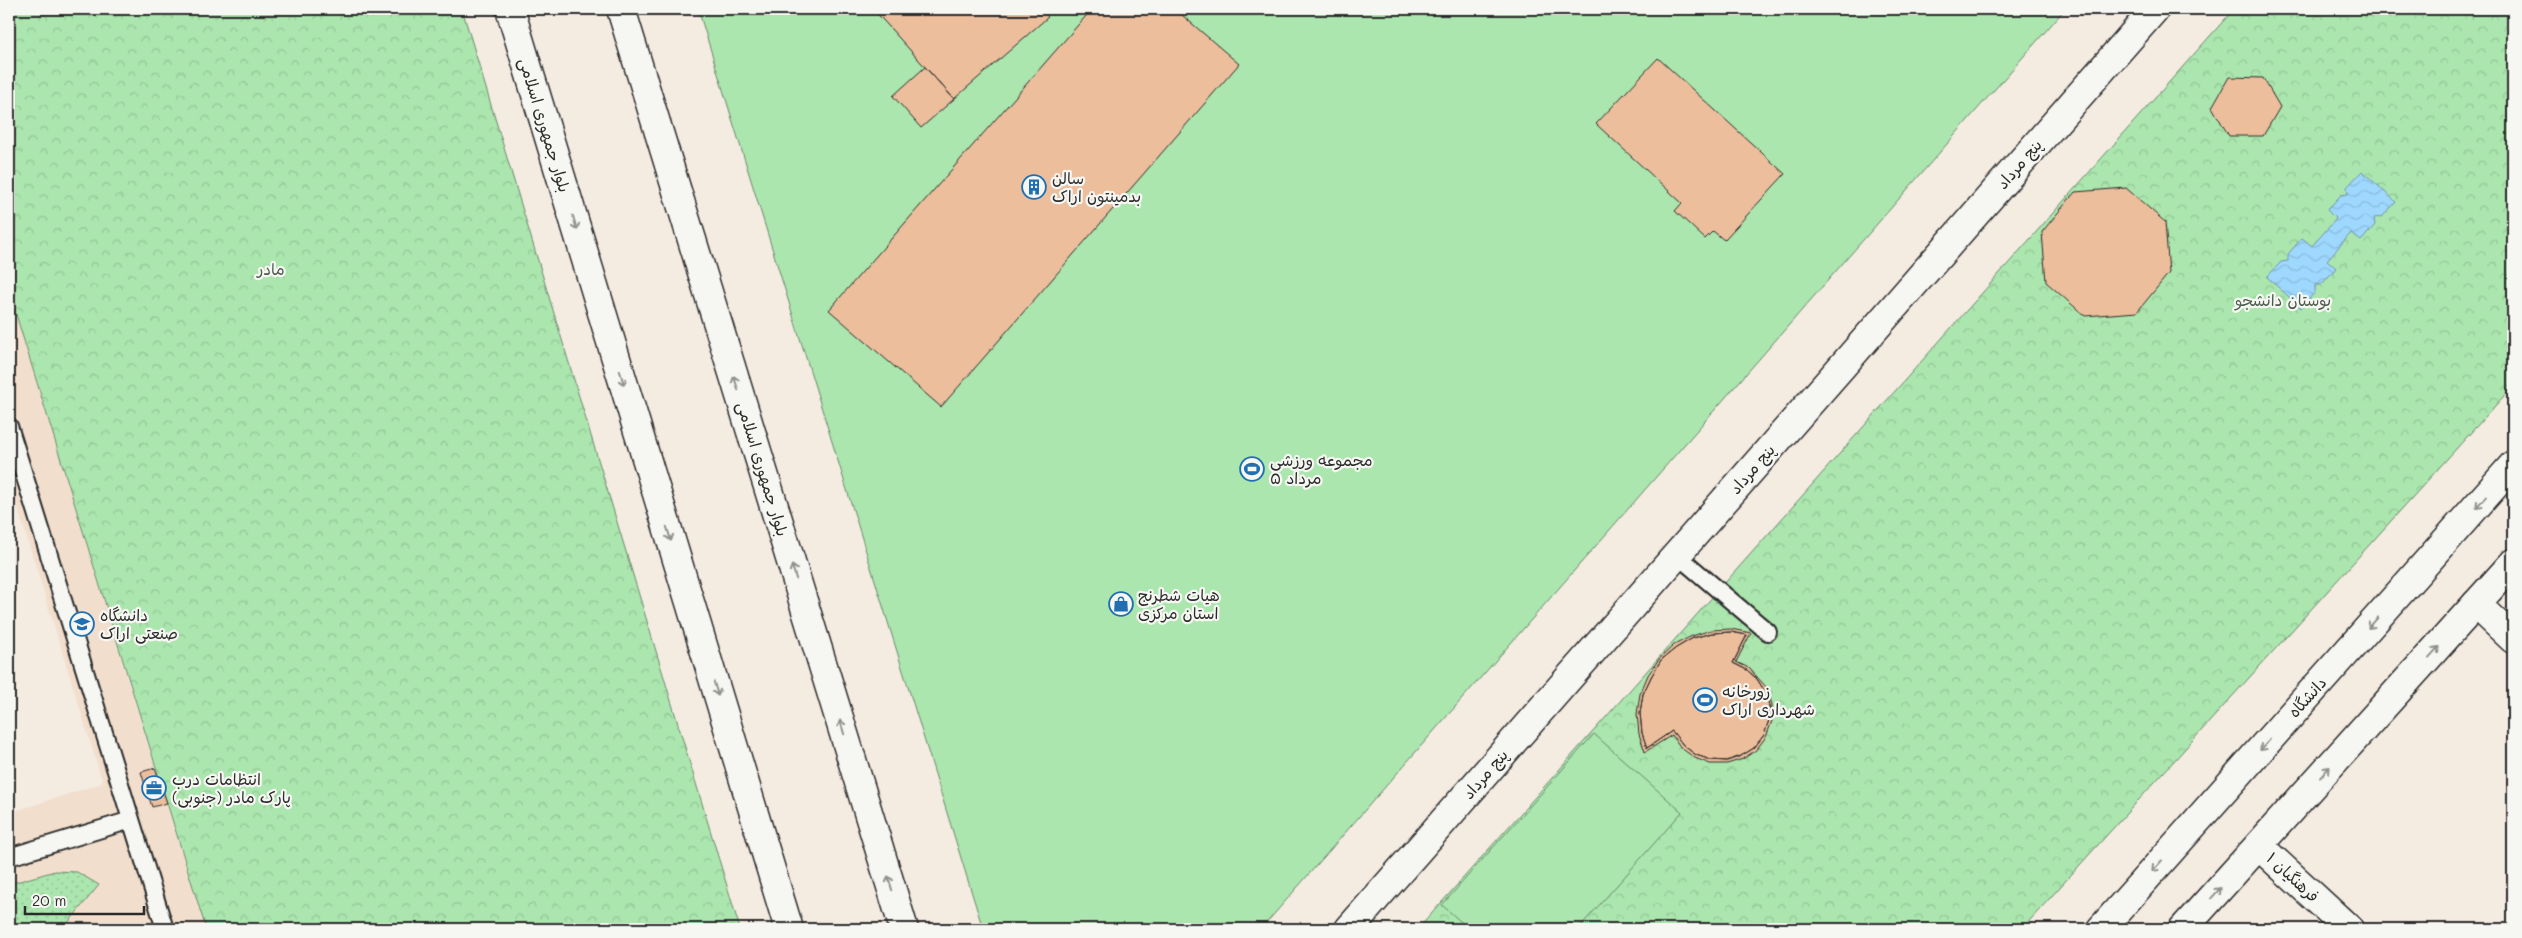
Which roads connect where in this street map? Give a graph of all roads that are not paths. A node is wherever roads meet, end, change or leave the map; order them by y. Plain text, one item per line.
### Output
1 (510, 9) edge
2 (621, 9) edge
3 (2155, 9) edge
4 (9, 426) edge
5 (2513, 465) edge
6 (1677, 555) junction
7 (2513, 563) edge
8 (2476, 604) junction
9 (1768, 632) dead end
10 (2513, 639) edge
11 (131, 820) junction
12 (2259, 846) junction
13 (9, 857) edge
14 (165, 929) edge
15 (790, 929) edge
16 (904, 929) edge
17 (1349, 929) edge
18 (2101, 929) edge
19 (2183, 929) edge
20 (2349, 929) edge

1 -> 15 main road, بلوار جمهوری اسلامی
16 -> 2 main road, بلوار جمهوری اسلامی
3 - 6 main road, پنج مرداد
4 - 11 lane
5 -> 18 main road, دانشگاه
6 - 9 lane
6 - 17 main road, پنج مرداد
7 - 8 main road
8 - 10 main road
12 -> 8 main road
11 - 13 lane
11 - 14 lane
19 -> 12 main road
12 - 20 main road, فرهنگیان ۱

